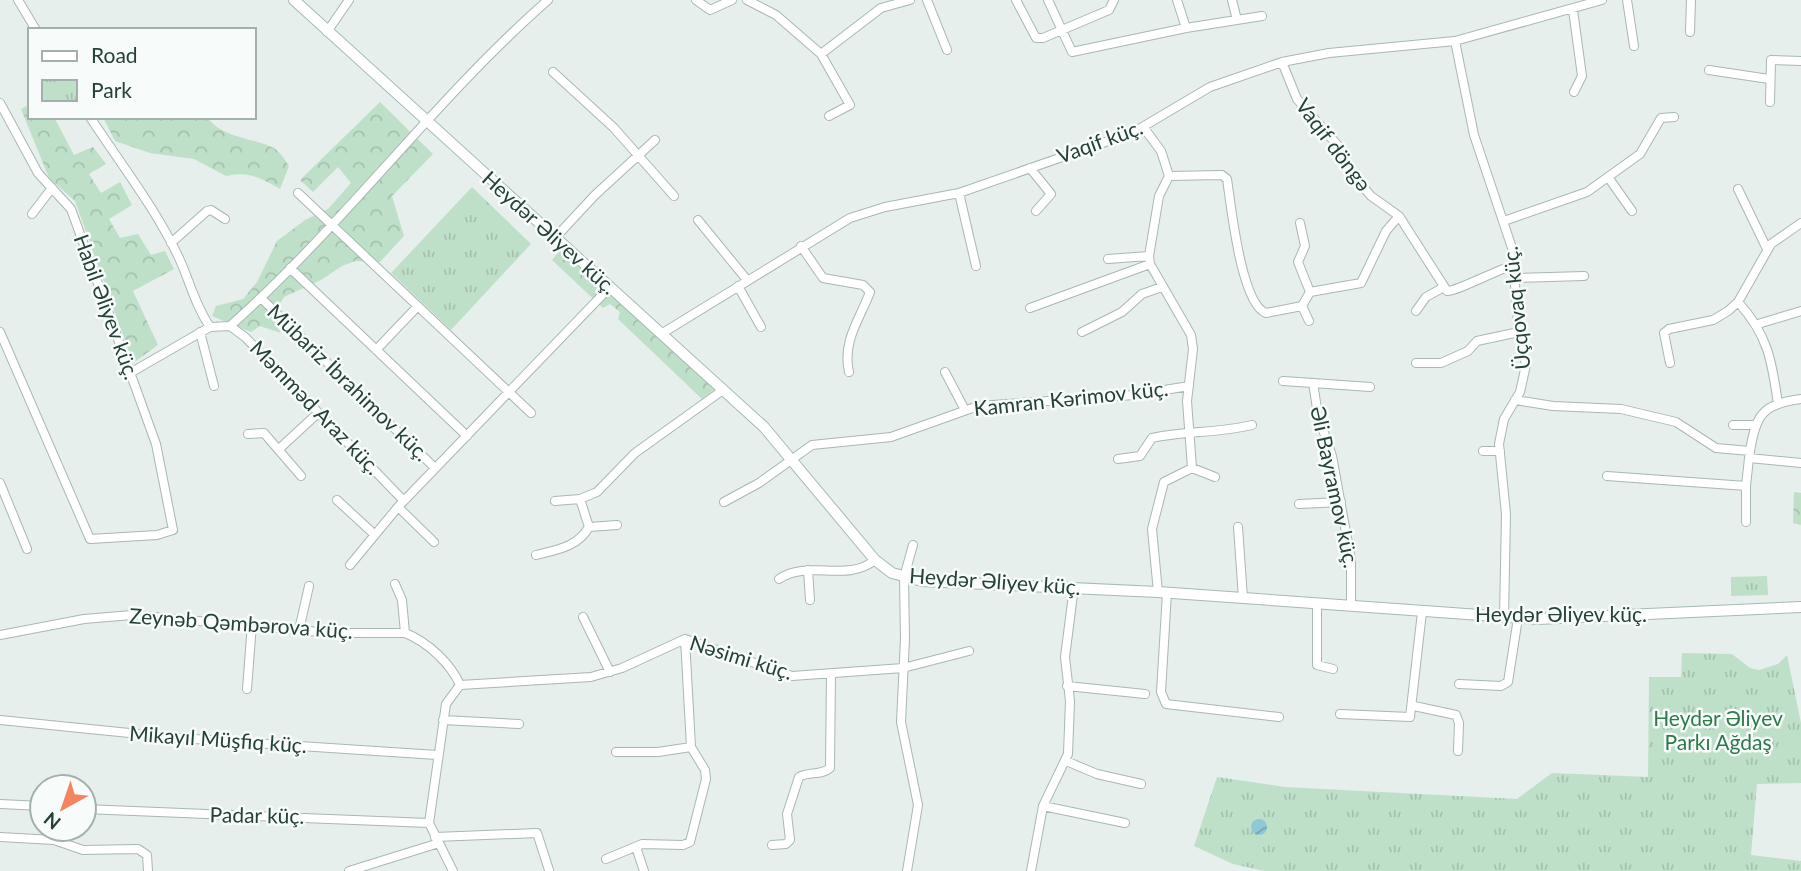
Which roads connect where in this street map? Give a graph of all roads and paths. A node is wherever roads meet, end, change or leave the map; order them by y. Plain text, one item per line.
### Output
1 (18, 0) edge
2 (294, 0) edge
3 (349, 0) edge
4 (548, 0) edge
5 (696, 0) edge
6 (732, 0) edge
7 (747, 0) edge
8 (909, 0) edge
9 (927, 0) edge
10 (1016, 0) edge
11 (1048, 0) edge
12 (1114, 0) edge
13 (1177, 0) edge
14 (1232, 0) edge
15 (1602, 0) edge
16 (1626, 0) edge
17 (1691, 0) edge
18 (895, 1) edge
19 (1591, 2) edge
20 (1573, 10) junction
21 (1262, 16) dead end
22 (1237, 20) junction
23 (35, 28) edge
24 (1186, 28) junction
25 (1062, 30) junction
26 (327, 32) junction
27 (1690, 32) dead end
28 (1455, 41) junction
29 (1634, 46) dead end
30 (947, 50) dead end
31 (821, 54) junction
32 (1801, 61) edge
33 (1282, 62) junction
34 (1709, 70) dead end
35 (553, 72) dead end
36 (1769, 79) junction
37 (1574, 92) dead end
38 (1770, 102) dead end
39 (0, 103) edge
40 (829, 116) dead end
41 (1674, 117) dead end
42 (91, 119) edge
43 (427, 123) junction
44 (1144, 128) junction
45 (655, 140) dead end
46 (638, 154) junction
47 (1030, 168) junction
48 (1169, 176) junction
49 (1608, 177) junction
50 (52, 188) junction
51 (1738, 189) dead end
52 (298, 193) dead end
53 (959, 193) junction
54 (674, 196) dead end
55 (1036, 211) dead end
56 (1632, 211) dead end
57 (32, 214) dead end
58 (1399, 216) junction
59 (225, 219) dead end
60 (698, 220) dead end
61 (1504, 221) junction
62 (1300, 222) dead end
63 (1801, 223) edge
64 (331, 224) junction
65 (555, 238) junction
66 (171, 243) junction
67 (801, 246) junction
68 (1767, 249) junction
69 (1108, 260) dead end
70 (1150, 260) junction
71 (1514, 265) junction
72 (976, 266) dead end
73 (290, 268) junction
74 (1584, 276) dead end
75 (1515, 278) junction
76 (747, 281) junction
77 (738, 286) junction
78 (610, 287) junction
79 (1162, 287) junction
80 (1444, 288) junction
81 (1310, 292) junction
82 (261, 298) junction
83 (1738, 302) junction
84 (1303, 306) junction
85 (417, 307) junction
86 (1030, 308) dead end
87 (1416, 311) dead end
88 (1801, 311) edge
89 (1309, 321) dead end
90 (1758, 324) junction
91 (230, 326) junction
92 (210, 327) junction
93 (761, 327) dead end
94 (0, 332) edge
95 (200, 332) junction
96 (1082, 332) dead end
97 (1519, 332) junction
98 (661, 334) junction
99 (376, 350) junction
100 (1416, 363) dead end
101 (1670, 363) dead end
102 (849, 372) dead end
103 (946, 372) dead end
104 (130, 373) junction
105 (1283, 381) dead end
106 (1313, 383) junction
107 (215, 386) dead end
108 (1189, 386) junction
109 (1370, 387) dead end
110 (723, 390) junction
111 (509, 392) junction
112 (1801, 399) edge
113 (1515, 400) junction
114 (1779, 404) junction
115 (965, 410) junction
116 (531, 413) dead end
117 (318, 414) junction
118 (1252, 425) dead end
119 (1734, 425) dead end
120 (1755, 425) junction
121 (1190, 431) junction
122 (248, 434) dead end
123 (467, 436) junction
124 (279, 449) junction
125 (1483, 451) dead end
126 (1500, 451) junction
127 (1749, 454) junction
128 (792, 458) junction
129 (1118, 458) dead end
130 (1801, 463) edge
131 (435, 468) junction
132 (1192, 468) junction
133 (302, 476) dead end
134 (1607, 476) dead end
135 (1215, 477) dead end
136 (0, 483) edge
137 (1746, 485) junction
138 (580, 499) junction
139 (337, 500) dead end
140 (555, 501) dead end
141 (724, 502) dead end
142 (1340, 502) junction
143 (401, 504) junction
144 (1299, 504) dead end
145 (1746, 522) dead end
146 (617, 525) dead end
147 (589, 527) junction
148 (1238, 527) dead end
149 (375, 535) junction
150 (434, 542) dead end
151 (913, 545) dead end
152 (27, 549) dead end
153 (536, 555) dead end
154 (875, 560) junction
155 (350, 565) dead end
156 (808, 570) junction
157 (904, 577) junction
158 (779, 579) dead end
159 (395, 584) dead end
160 (309, 586) dead end
161 (1074, 587) junction
162 (1163, 592) junction
163 (1242, 598) junction
164 (810, 600) dead end
165 (1317, 603) junction
166 (1351, 606) junction
167 (1801, 607) edge
168 (1422, 612) junction
169 (583, 617) dead end
170 (1504, 618) junction
171 (1518, 618) junction
172 (251, 624) junction
173 (299, 630) junction
174 (405, 633) junction
175 (0, 635) edge
176 (685, 639) junction
177 (969, 651) dead end
178 (903, 668) junction
179 (1333, 669) dead end
180 (610, 672) junction
181 (831, 674) junction
182 (1459, 684) dead end
183 (460, 685) junction
184 (1067, 686) junction
185 (247, 689) dead end
186 (1145, 694) dead end
187 (1414, 706) junction
188 (1340, 715) dead end
189 (1279, 717) dead end
190 (0, 720) edge
191 (443, 720) junction
192 (519, 724) dead end
193 (691, 747) junction
194 (1458, 751) dead end
195 (616, 752) dead end
196 (437, 755) junction
197 (1066, 761) junction
198 (1141, 784) dead end
199 (0, 804) edge
200 (28, 805) edge
201 (1043, 806) junction
202 (98, 810) edge
203 (429, 823) junction
204 (1125, 823) dead end
205 (0, 837) edge
206 (437, 840) junction
207 (772, 845) dead end
208 (636, 847) junction
209 (606, 859) dead end
210 (550, 870) edge
211 (148, 871) edge
212 (349, 871) edge
213 (453, 871) edge
214 (644, 871) edge
215 (907, 871) edge
216 (1031, 871) edge

1 - 23 street
2 - 26 main road, Heydər Əliyev küç.
3 - 26 street
4 - 43 street
5 - 6 street
7 - 31 street
8 - 18 street
9 - 30 street
10 - 25 street
11 - 25 street
12 - 25 street
13 - 24 street
14 - 22 street
15 - 19 street, Vaqif küç.
16 - 29 street
17 - 27 street
18 - 31 street
19 - 20 street, Vaqif küç.
20 - 28 street, Vaqif küç.
20 - 37 street
21 - 22 street
22 - 24 street
24 - 25 street
26 - 43 main road, Heydər Əliyev küç.
28 - 33 street, Vaqif küç.
28 - 61 street, Üçqovaq küç.
31 - 40 street
32 - 36 street
33 - 44 street, Vaqif küç.
33 - 58 street, Vaqif döngə
34 - 36 street
35 - 46 street
36 - 38 street
39 - 50 street, Habil Əliyev küç.
41 - 49 street
42 - 66 street
43 - 64 street
43 - 65 main road, Heydər Əliyev küç.
44 - 47 street, Vaqif küç.
44 - 48 street
45 - 46 street
46 - 54 street
46 - 65 street
47 - 53 street, Vaqif küç.
47 - 55 street
48 - 70 street
48 - 84 street
49 - 56 street
49 - 61 street
50 - 57 street
50 - 104 street, Habil Əliyev küç.
51 - 68 street
52 - 64 street
53 - 67 street, Vaqif küç.
53 - 72 street
58 - 80 street
58 - 81 street
59 - 66 street
60 - 76 street
61 - 71 street, Üçqovaq küç.
62 - 81 street
63 - 68 street
64 - 73 street
64 - 85 street
65 - 78 main road, Heydər Əliyev küç.
66 - 92 street
67 - 76 street, Vaqif küç.
67 - 102 street
68 - 83 street
69 - 70 street
70 - 79 street
70 - 86 street
71 - 75 street, Üçqovaq küç.
71 - 80 street
73 - 82 street
73 - 99 street
74 - 75 street
75 - 97 street, Üçqovaq küç.
76 - 77 street, Vaqif küç.
77 - 93 street
77 - 98 street, Vaqif küç.
78 - 98 main road, Heydər Əliyev küç.
78 - 111 street
79 - 96 street
79 - 108 street
80 - 87 street
81 - 84 street
82 - 91 street
82 - 131 street, Mübariz İbrahimov küç.
83 - 90 street
83 - 101 street
84 - 89 street
85 - 99 street
85 - 111 street
88 - 90 street
90 - 114 street
91 - 92 street, Məmməd Araz küç.
91 - 117 street, Məmməd Araz küç.
92 - 95 street
94 - 104 street, Habil Əliyev küç.
95 - 104 street
95 - 107 street
97 - 100 street
97 - 113 street, Üçqovaq küç.
98 - 110 main road, Heydər Əliyev küç.
99 - 123 street
103 - 115 street
105 - 106 street
106 - 109 street, Əli Bayramov küç.
106 - 142 street, Əli Bayramov küç.
108 - 115 street, Kamran Kərimov küç.
108 - 121 street
110 - 128 main road, Heydər Əliyev küç.
110 - 138 street
111 - 116 street
111 - 123 street
112 - 114 street
113 - 126 street, Üçqovaq küç.
113 - 127 street
114 - 120 street
115 - 128 street, Kamran Kərimov küç.
117 - 124 street
117 - 143 street, Məmməd Araz küç.
118 - 121 street
119 - 120 street
120 - 127 street
121 - 129 street
121 - 132 street
122 - 124 street
123 - 131 street
124 - 133 street
125 - 126 street
126 - 170 street, Üçqovaq küç.
127 - 130 street
127 - 137 street
128 - 141 street, Kamran Kərimov küç.
128 - 154 main road, Heydər Əliyev küç.
131 - 143 street
132 - 135 street
132 - 162 street
134 - 137 street
136 - 152 street
137 - 145 street
138 - 140 street
138 - 147 street
139 - 149 street
142 - 144 street
142 - 166 street, Əli Bayramov küç.
143 - 149 street
143 - 150 street, Məmməd Araz küç.
146 - 147 street
147 - 153 street
148 - 163 street
149 - 155 street
151 - 157 street
154 - 156 street
154 - 157 main road, Heydər Əliyev küç.
156 - 158 street
156 - 164 street
157 - 161 main road, Heydər Əliyev küç.
157 - 178 street
159 - 174 street
160 - 173 street
161 - 162 main road, Heydər Əliyev küç.
161 - 184 street
162 - 163 main road, Heydər Əliyev küç.
162 - 189 street
163 - 165 main road, Heydər Əliyev küç.
165 - 166 main road, Heydər Əliyev küç.
165 - 179 street
166 - 168 main road, Heydər Əliyev küç.
167 - 171 main road, Heydər Əliyev küç.
168 - 170 main road, Heydər Əliyev küç.
168 - 187 street
169 - 180 street
170 - 171 main road, Heydər Əliyev küç.
171 - 182 street
172 - 173 street, Zeynəb Qəmbərova küç.
172 - 175 street, Zeynəb Qəmbərova küç.
172 - 185 street
173 - 174 street, Zeynəb Qəmbərova küç.
174 - 183 street
176 - 180 street, Nəsimi küç.
176 - 181 street, Nəsimi küç.
176 - 193 street
177 - 178 street, Nəsimi küç.
178 - 181 street, Nəsimi küç.
178 - 215 street
180 - 183 street, Nəsimi küç.
181 - 207 street
183 - 191 street
184 - 186 street
184 - 197 street
187 - 188 street
187 - 194 street
190 - 196 street, Mikayıl Müşfiq küç.
191 - 192 street
191 - 196 street
193 - 195 street
193 - 208 street
196 - 203 street
197 - 198 street
197 - 201 street
199 - 200 street
201 - 204 street
201 - 216 street
202 - 203 street, Padar küç.
203 - 206 street
205 - 211 street
206 - 210 street
206 - 212 street
206 - 213 street
208 - 209 street
208 - 214 street

